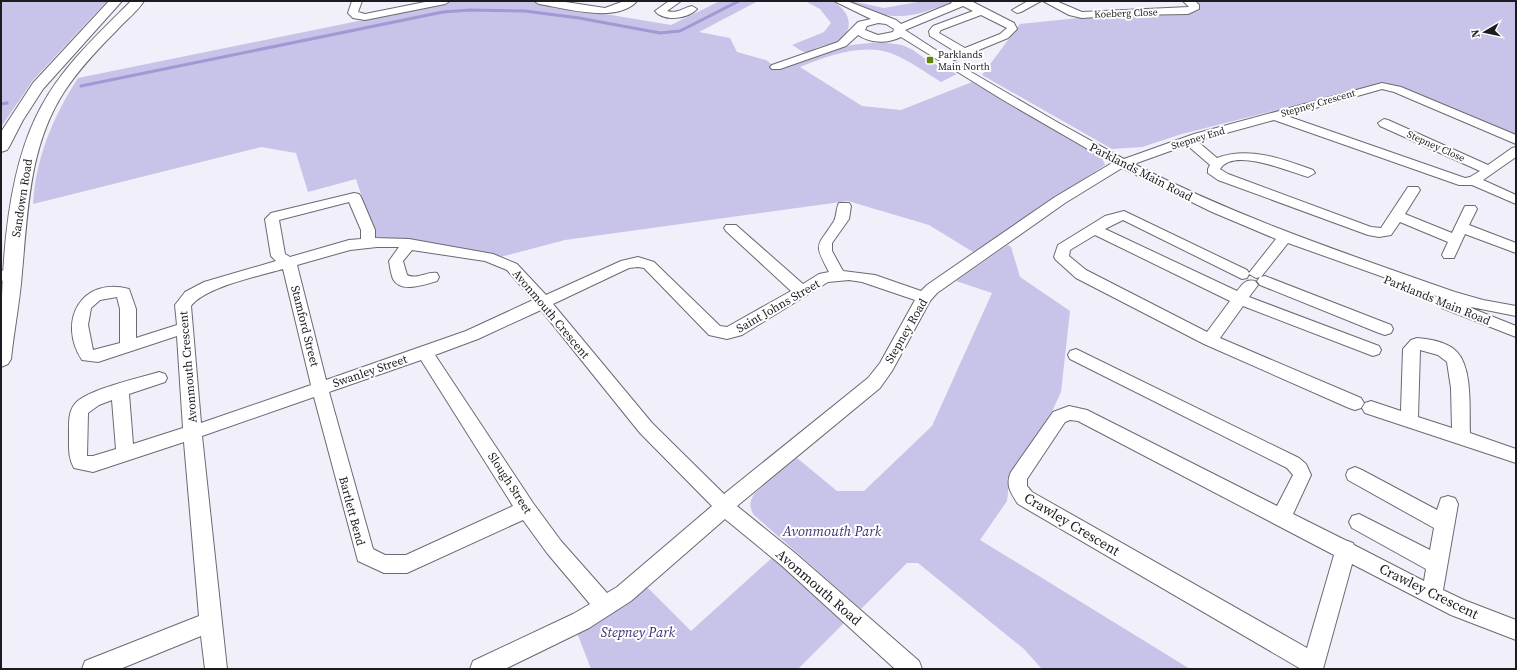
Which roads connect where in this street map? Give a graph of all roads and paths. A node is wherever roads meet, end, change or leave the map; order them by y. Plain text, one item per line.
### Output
1 (116, 1) edge
2 (138, 1) edge
3 (357, 1) edge
4 (446, 1) edge
5 (539, 1) edge
6 (632, 1) edge
7 (676, 1) edge
8 (838, 1) edge
9 (1036, 1) edge
10 (1048, 1) edge
11 (1188, 1) edge
12 (961, 2) edge
13 (692, 9) dead end
14 (1017, 10) dead end
15 (981, 11) junction
16 (939, 12) junction
17 (884, 20) junction
18 (859, 27) junction
19 (899, 30) junction
20 (880, 38) junction
21 (828, 50) junction
22 (964, 52) junction
23 (949, 63) junction
24 (776, 67) dead end
25 (1275, 116) junction
26 (1384, 123) dead end
27 (1193, 139) junction
28 (1, 147) edge
29 (1515, 149) edge
30 (1222, 161) junction
31 (1123, 164) junction
32 (1488, 170) junction
33 (1308, 173) dead end
34 (1474, 181) junction
35 (1413, 190) dead end
36 (1516, 200) edge
37 (844, 206) dead end
38 (1470, 209) dead end
39 (1397, 216) junction
40 (730, 228) dead end
41 (1094, 229) junction
42 (1459, 233) junction
43 (1284, 237) junction
44 (368, 242) junction
45 (409, 244) junction
46 (1516, 248) edge
47 (1450, 255) dead end
48 (1337, 257) junction
49 (289, 262) junction
50 (7, 275) edge
51 (838, 275) junction
52 (432, 277) dead end
53 (1254, 278) junction
54 (802, 292) junction
55 (924, 298) junction
56 (1240, 299) junction
57 (543, 302) junction
58 (1516, 313) edge
59 (184, 328) junction
60 (1385, 329) dead end
61 (1516, 332) edge
62 (1210, 340) junction
63 (128, 346) dead end
64 (1373, 350) dead end
65 (425, 352) junction
66 (1076, 355) dead end
67 (1, 360) edge
68 (159, 378) dead end
69 (320, 389) junction
70 (120, 391) junction
71 (1409, 420) junction
72 (194, 432) junction
73 (1461, 438) junction
74 (125, 453) junction
75 (1516, 456) edge
76 (1355, 475) dead end
77 (1448, 504) dead end
78 (725, 507) junction
79 (526, 509) junction
80 (1282, 517) junction
81 (1359, 522) dead end
82 (1445, 524) junction
83 (1346, 549) junction
84 (1437, 564) junction
85 (1432, 595) junction
86 (605, 606) junction
87 (210, 622) junction
88 (1515, 631) edge
89 (1312, 666) edge
90 (93, 669) edge
91 (216, 669) edge
92 (481, 669) edge
93 (911, 669) edge

1 - 28 main road
2 - 50 main road, Sandown Road
3 - 4 street
5 - 6 street
7 - 13 street
8 - 17 street
8 - 18 street
9 - 14 street
10 - 11 street, Koeberg Close
12 - 15 street
12 - 16 street
15 - 22 street
15 - 22 street
16 - 17 street
16 - 19 street
17 - 18 street
17 - 19 street, Parklands Main Road
18 - 20 street
18 - 21 street
19 - 20 street
19 - 23 street, Parklands Main Road
20 - 21 street
20 - 23 street, Parklands Main Road
21 - 24 street
22 - 23 street
23 - 31 street, Parklands Main Road
25 - 27 street, Stepney End
25 - 29 street, Stepney Crescent
25 - 34 street, Stepney Crescent
26 - 32 street, Stepney Close
27 - 30 street
27 - 31 street, Stepney End
29 - 32 street, Stepney Crescent
30 - 33 street
30 - 39 street
31 - 43 street, Parklands Main Road
31 - 55 street, Stepney Road
32 - 34 street, Stepney Crescent
34 - 36 street
35 - 39 street
37 - 51 street
38 - 42 street
39 - 42 street
40 - 54 street
41 - 53 street
41 - 56 street
41 - 62 street
42 - 46 street
42 - 47 street
43 - 48 street, Parklands Main Road
43 - 53 street
44 - 45 street, Avonmouth Crescent
44 - 49 street, Avonmouth Crescent
44 - 49 street
45 - 52 street
45 - 57 street, Avonmouth Crescent
48 - 58 street, Parklands Main Road
48 - 61 street, Parklands Main Road
49 - 59 street, Avonmouth Crescent
49 - 69 street, Stamford Street
50 - 67 main road, Sandown Road
51 - 54 street, Saint Johns Street
51 - 55 street, Saint Johns Street
53 - 56 street
53 - 60 street
54 - 57 street, Saint Johns Street
55 - 78 street, Stepney Road
56 - 62 street
56 - 64 street
57 - 65 street, Swanley Street
57 - 78 street, Avonmouth Crescent
58 - 61 street
59 - 63 street
59 - 72 street, Avonmouth Crescent
62 - 71 street
65 - 69 street, Swanley Street
65 - 79 street, Slough Street
66 - 80 street
68 - 70 street
69 - 72 street, Swanley Street
69 - 79 street, Bartlett Bend
70 - 74 street
70 - 74 street, Swanley Street
71 - 73 street
71 - 73 street
72 - 74 street, Swanley Street
72 - 87 street, Avonmouth Crescent
73 - 75 street
76 - 82 street
77 - 82 street
78 - 86 street
78 - 93 street, Avonmouth Road
79 - 86 street, Slough Street
80 - 83 street, Crawley Crescent
80 - 89 street, Crawley Crescent
81 - 84 street
82 - 84 street
83 - 85 street, Crawley Crescent
83 - 89 street, Crawley Crescent
84 - 85 street
85 - 88 street, Crawley Crescent
86 - 92 street
87 - 90 street
87 - 91 street, Avonmouth Crescent

